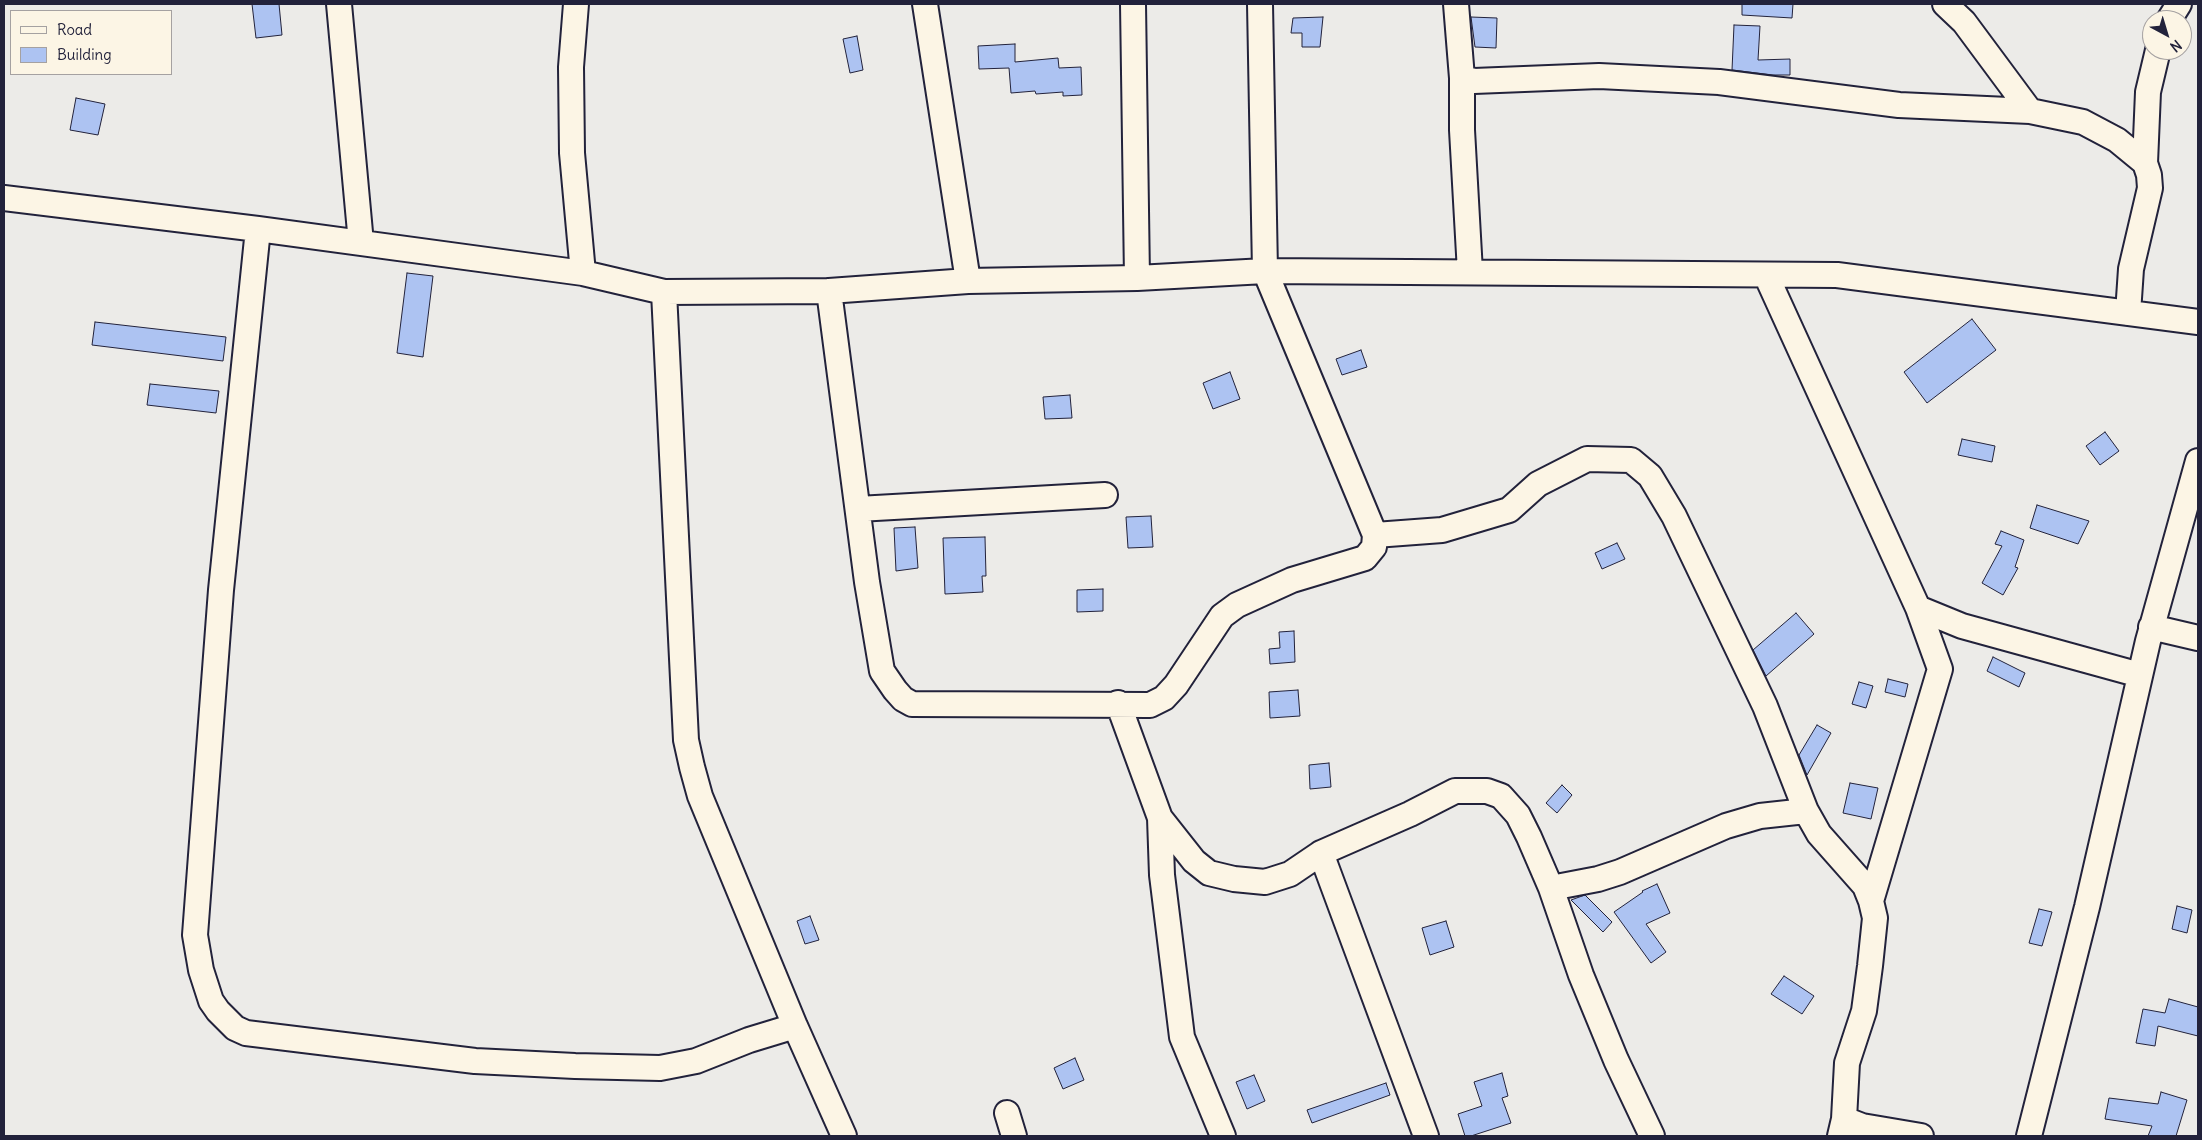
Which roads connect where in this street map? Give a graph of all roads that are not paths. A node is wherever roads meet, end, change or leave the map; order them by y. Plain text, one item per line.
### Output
1 (339, 4) edge
2 (576, 4) edge
3 (925, 4) edge
4 (1133, 4) edge
5 (1260, 4) edge
6 (1456, 4) edge
7 (1945, 4) edge
8 (2156, 60) edge
9 (1462, 78) junction
10 (2030, 111) junction
11 (2145, 163) junction
12 (4, 198) edge
13 (258, 229) junction
14 (361, 243) junction
15 (1264, 270) junction
16 (1470, 272) junction
17 (583, 273) junction
18 (1766, 275) junction
19 (1137, 278) junction
20 (968, 281) junction
21 (829, 291) junction
22 (664, 292) junction
23 (2128, 313) junction
24 (2198, 322) edge
25 (2198, 461) edge
26 (1105, 495) dead end
27 (858, 509) junction
28 (1375, 536) junction
29 (1918, 608) junction
30 (2151, 627) junction
31 (2198, 638) edge
32 (2140, 675) junction
33 (1118, 704) junction
34 (1806, 811) junction
35 (1160, 818) junction
36 (1321, 853) junction
37 (1551, 888) junction
38 (1871, 901) junction
39 (795, 1026) junction
40 (1007, 1113) dead end
41 (1842, 1128) edge
42 (844, 1136) edge
43 (1014, 1136) edge
44 (1223, 1136) edge
45 (1426, 1136) edge
46 (1652, 1136) edge
47 (1921, 1136) edge
48 (2029, 1136) edge

1 - 14 street
2 - 17 street
3 - 20 street
4 - 19 street
5 - 15 street
6 - 9 street
7 - 10 street
8 - 11 street
9 - 10 street
9 - 16 street
10 - 11 street
11 - 23 street
12 - 13 street
13 - 14 street
13 - 39 street
14 - 17 street
15 - 16 street
15 - 19 street
15 - 28 street
16 - 18 street
17 - 22 street
18 - 23 street
18 - 29 street
19 - 20 street
20 - 21 street
21 - 22 street
21 - 27 street
22 - 39 street
23 - 24 street
25 - 30 street
26 - 27 street
27 - 33 street
28 - 33 street
28 - 34 street
29 - 32 street
29 - 38 street
30 - 31 street
30 - 32 street
32 - 48 street
33 - 35 street
34 - 37 street
34 - 38 street
35 - 36 street
35 - 44 street
36 - 37 street
36 - 45 street
37 - 46 street
38 - 41 street
39 - 42 street
40 - 43 street
41 - 47 street

